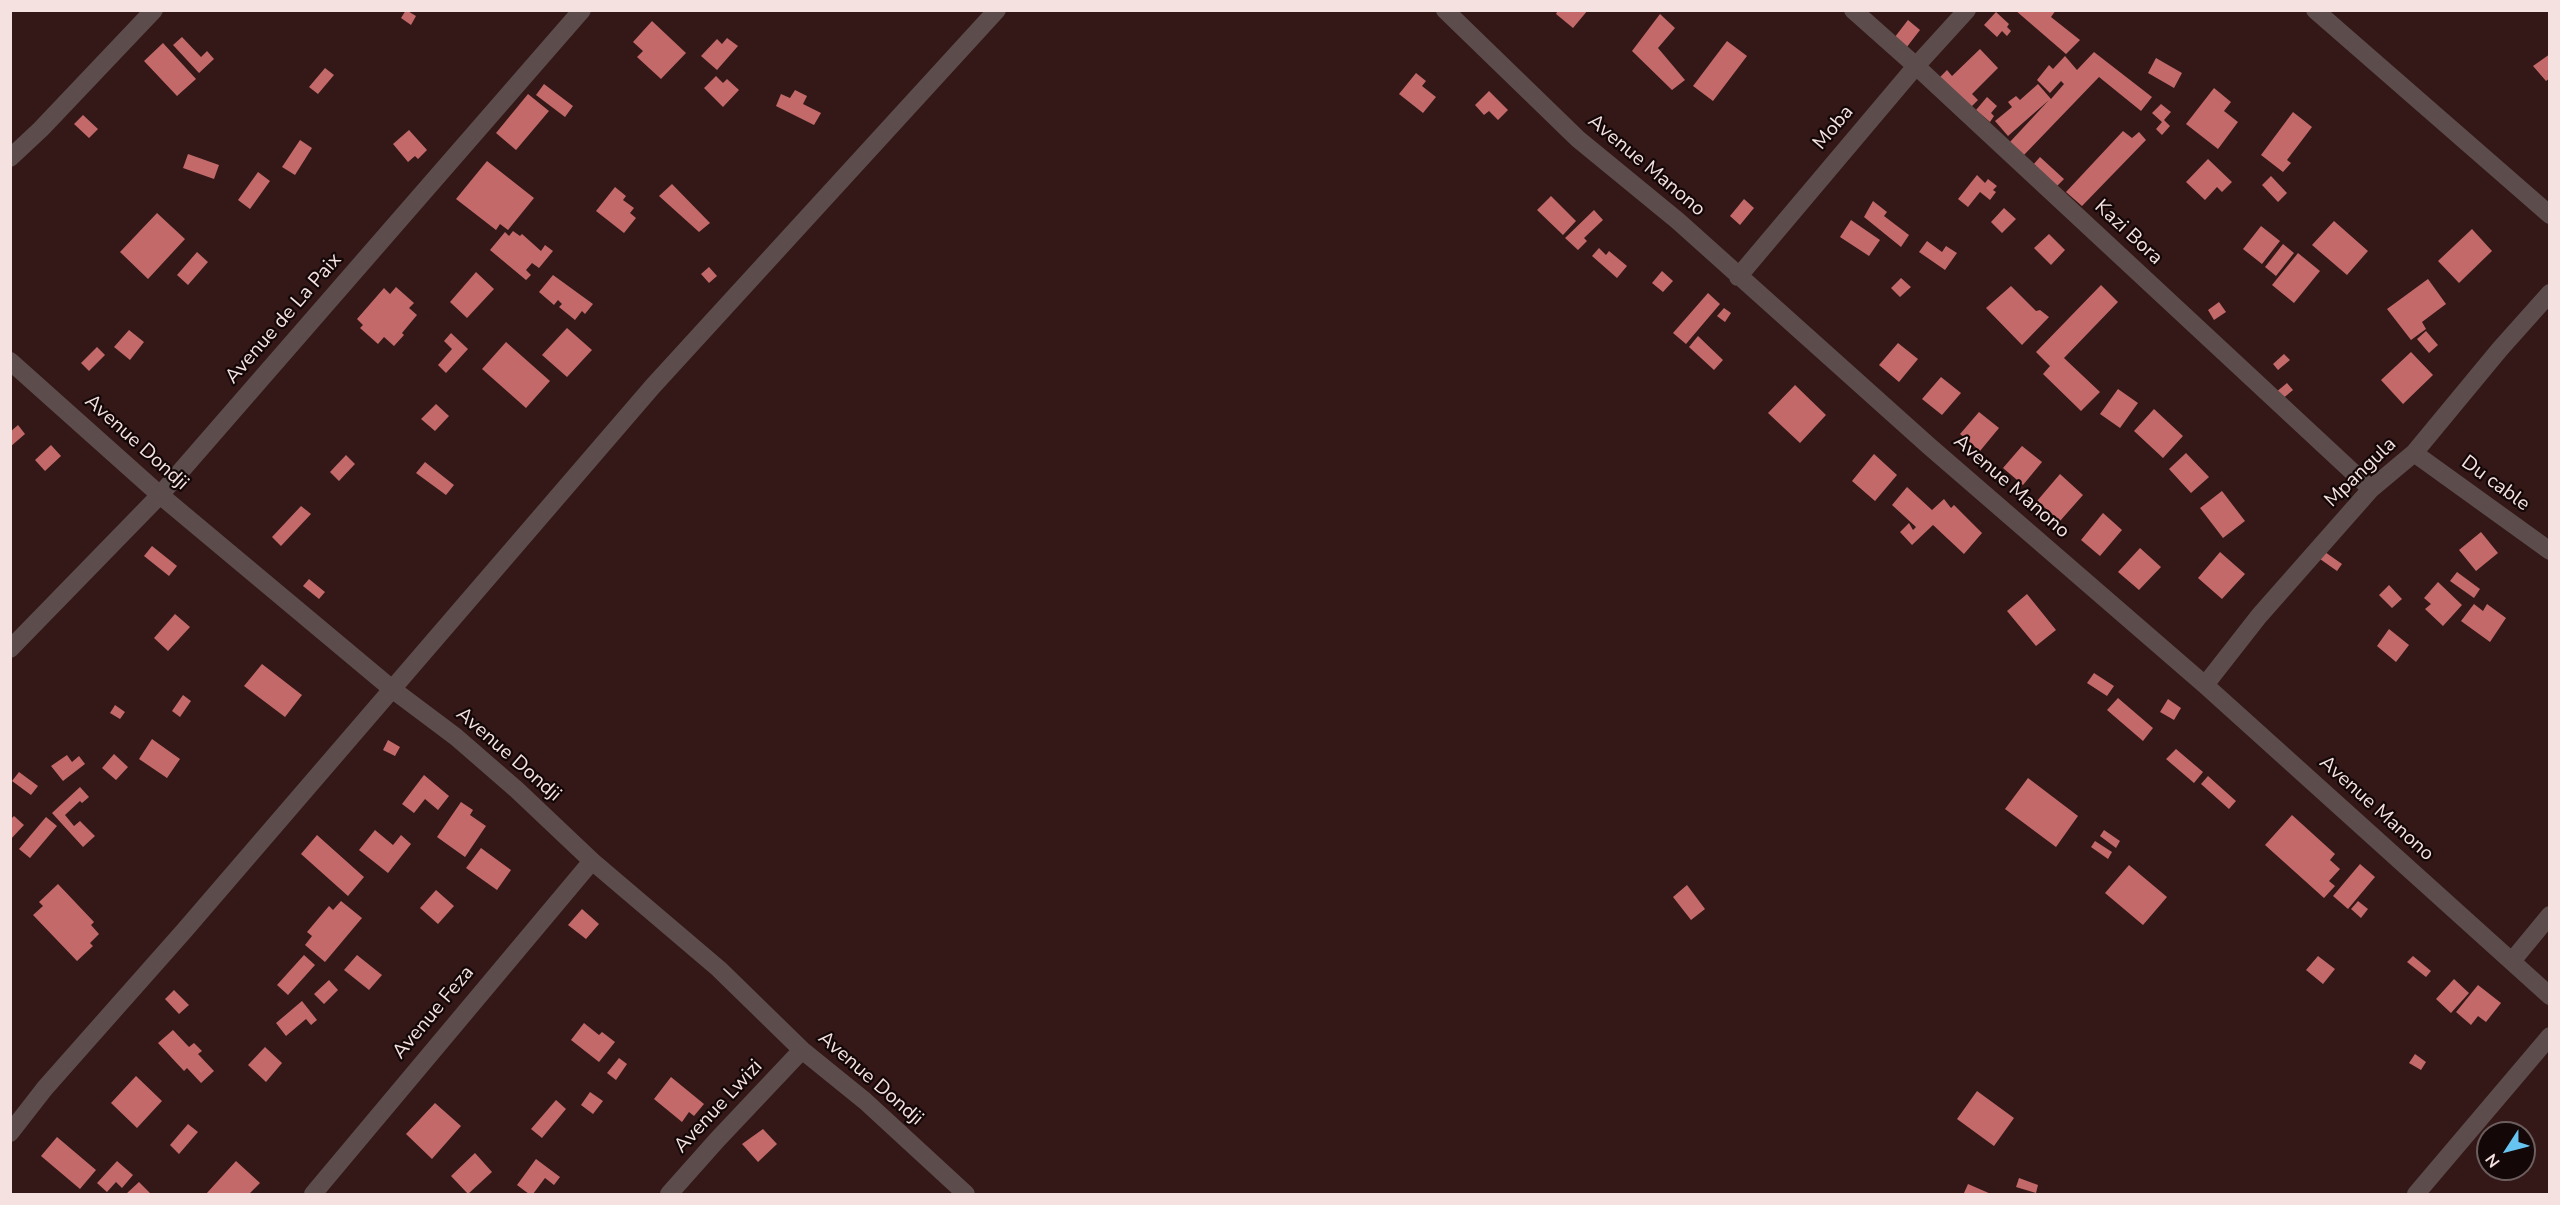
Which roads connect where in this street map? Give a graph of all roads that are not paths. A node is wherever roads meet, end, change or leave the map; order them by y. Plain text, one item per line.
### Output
1 (154, 10) edge
2 (582, 10) edge
3 (997, 10) edge
4 (1445, 10) edge
5 (1853, 10) edge
6 (1967, 10) edge
7 (2315, 10) edge
8 (1916, 66) junction
9 (10, 158) edge
10 (2550, 215) edge
11 (1738, 277) junction
12 (2550, 293) edge
13 (10, 361) edge
14 (2414, 453) junction
15 (2371, 489) junction
16 (160, 495) junction
17 (2550, 551) edge
18 (10, 649) edge
19 (2205, 685) junction
20 (392, 689) junction
21 (592, 861) junction
22 (2550, 915) edge
23 (2512, 961) junction
24 (2550, 996) edge
25 (2550, 1036) edge
26 (802, 1050) junction
27 (10, 1133) edge
28 (313, 1194) edge
29 (669, 1194) edge
30 (966, 1194) edge
31 (2416, 1194) edge

1 - 9 street
2 - 16 street, Avenue de La Paix
3 - 20 street
4 - 11 street, Avenue Manono
5 - 8 street, Kazi Bora
6 - 8 street, Moba
7 - 10 street
8 - 11 street, Moba
8 - 15 street, Kazi Bora
11 - 19 street, Avenue Manono
12 - 14 street, Mpangula
13 - 16 street, Avenue Dondji
14 - 15 street, Mpangula
14 - 17 street, Du cable
15 - 19 street, Mpangula
16 - 18 street, Avenue de La Paix
16 - 20 street, Avenue Dondji
19 - 23 street, Avenue Manono
20 - 21 street, Avenue Dondji
20 - 27 street
21 - 26 street, Avenue Dondji
21 - 28 street, Avenue Feza
22 - 23 street
23 - 24 street, Avenue Manono
25 - 31 street
26 - 29 street, Avenue Lwizi
26 - 30 street, Avenue Dondji

